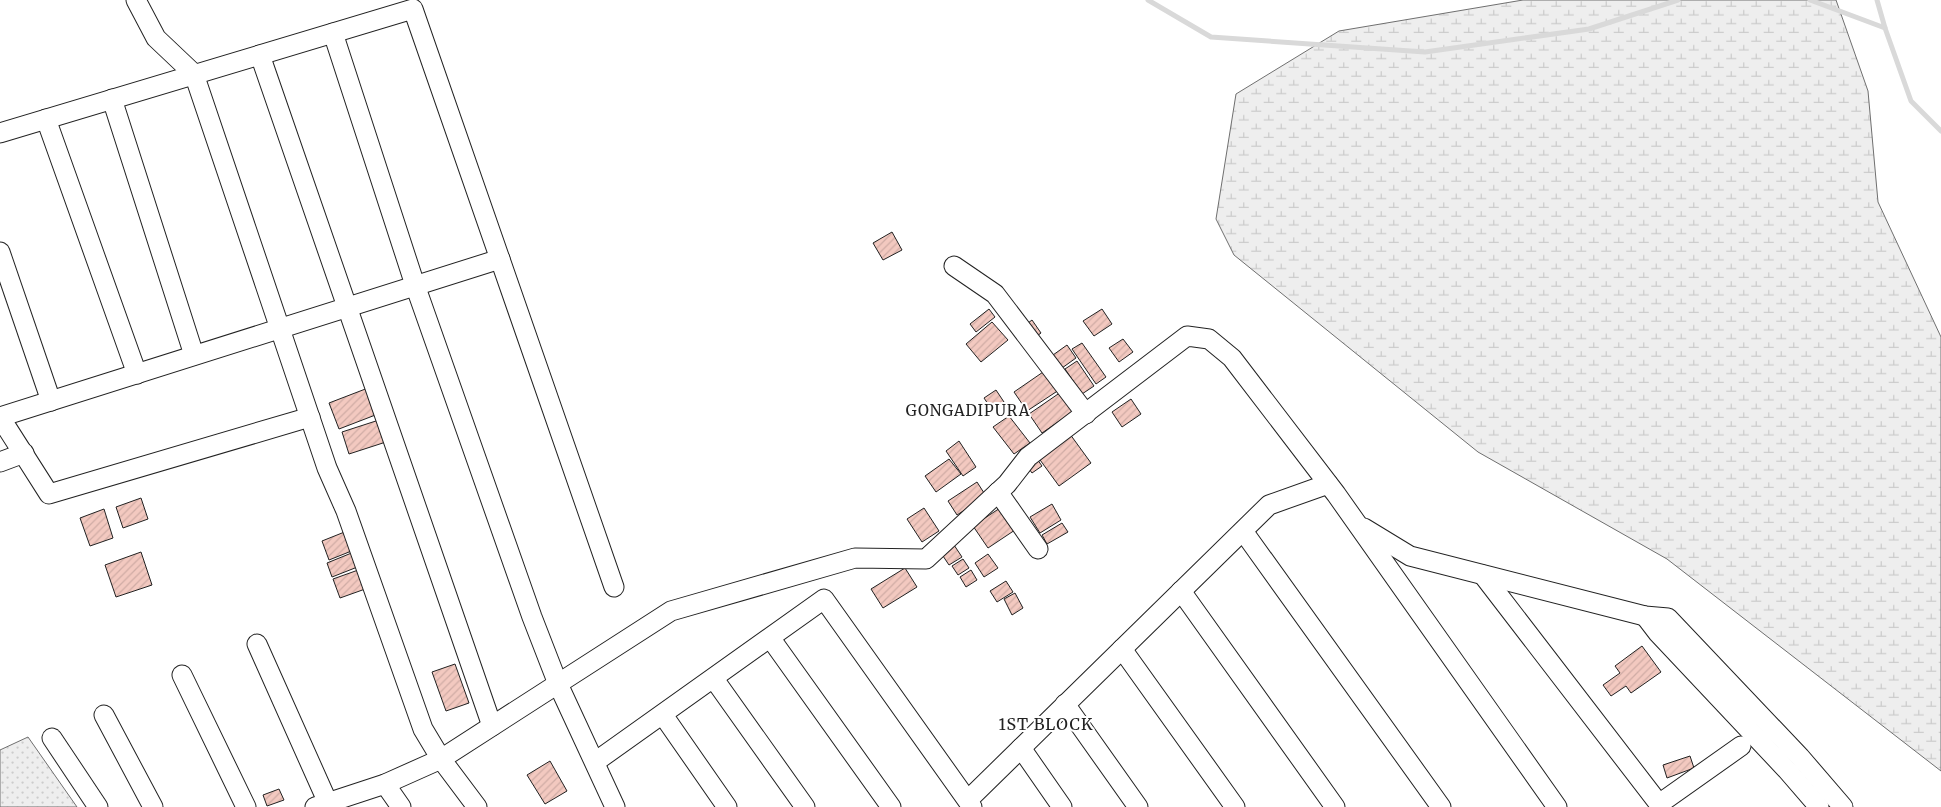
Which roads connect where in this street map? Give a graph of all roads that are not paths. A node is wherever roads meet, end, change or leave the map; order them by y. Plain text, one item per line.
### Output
1 (136, 0) edge
2 (333, 33) junction
3 (260, 55) junction
4 (194, 74) junction
5 (112, 99) junction
6 (46, 119) junction
7 (0, 133) edge
8 (0, 252) edge
9 (500, 259) junction
10 (954, 266) dead end
11 (415, 285) junction
12 (347, 307) junction
13 (280, 328) junction
14 (194, 355) junction
15 (138, 374) junction
16 (51, 401) junction
17 (1086, 414) junction
18 (0, 417) edge
19 (310, 417) junction
20 (24, 452) junction
21 (0, 462) edge
22 (1328, 484) junction
23 (998, 492) junction
24 (1356, 524) junction
25 (1243, 531) junction
26 (1038, 549) dead end
27 (1483, 575) junction
28 (614, 587) dead end
29 (1181, 591) junction
30 (1645, 616) junction
31 (771, 639) junction
32 (257, 644) dead end
33 (1122, 649) junction
34 (182, 675) dead end
35 (714, 679) junction
36 (558, 684) junction
37 (1065, 704) junction
38 (104, 715) dead end
39 (663, 715) junction
40 (492, 726) junction
41 (52, 738) dead end
42 (1742, 746) dead end
43 (1021, 748) junction
44 (441, 759) junction
45 (595, 762) junction
46 (385, 784) junction
47 (361, 800) edge
48 (970, 804) edge
49 (321, 805) edge
50 (98, 807) edge
51 (153, 807) edge
52 (246, 807) edge
53 (401, 807) edge
54 (478, 807) edge
55 (615, 807) edge
56 (727, 807) edge
57 (805, 807) edge
58 (891, 807) edge
59 (1062, 807) edge
60 (1138, 807) edge
61 (1235, 807) edge
62 (1335, 807) edge
63 (1441, 807) edge
64 (1556, 807) edge
65 (1819, 807) edge
66 (1843, 807) edge

1 - 4 street
2 - 3 street
2 - 9 street
2 - 11 street
3 - 4 street
3 - 12 street
4 - 5 street
4 - 13 street
5 - 6 street
5 - 14 street
6 - 7 street
6 - 15 street
8 - 16 street
9 - 11 street
9 - 28 street
10 - 17 street
11 - 12 street
11 - 36 street
12 - 13 street
12 - 40 street
13 - 14 street
13 - 19 street
14 - 15 street
15 - 16 street
16 - 18 street
17 - 22 street
17 - 23 street
18 - 20 street
19 - 20 street
19 - 44 street
20 - 21 street
22 - 24 street
22 - 25 street
23 - 26 street
23 - 36 street
24 - 27 street
24 - 64 street
25 - 29 street
25 - 63 street
27 - 30 street
27 - 42 street
29 - 33 street
29 - 62 street
30 - 65 street
30 - 66 street
31 - 35 street
31 - 48 street
31 - 58 street
32 - 49 street
33 - 37 street
33 - 61 street
34 - 52 street
35 - 39 street
35 - 57 street
36 - 40 street
36 - 45 street
37 - 43 street
37 - 60 street
38 - 51 street
39 - 45 street
39 - 56 street
40 - 44 street
41 - 50 street
43 - 48 street
43 - 59 street
44 - 46 street
44 - 54 street
45 - 55 street
46 - 47 street
46 - 53 street
47 - 49 street

